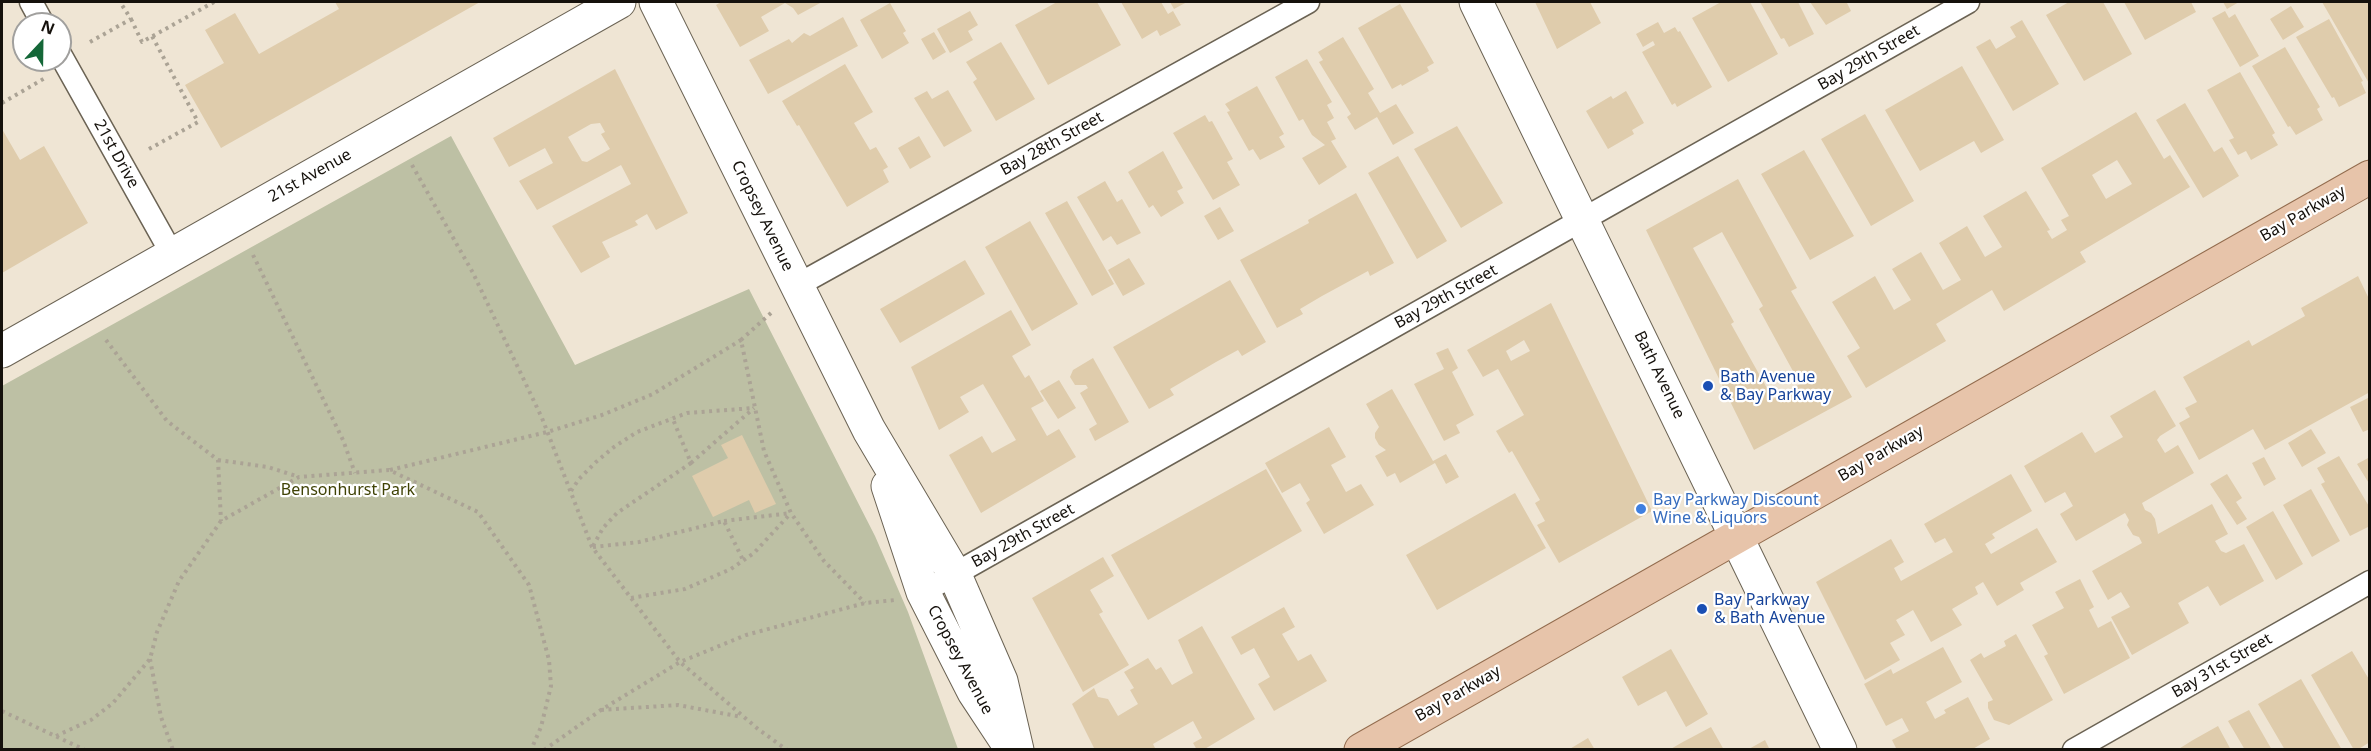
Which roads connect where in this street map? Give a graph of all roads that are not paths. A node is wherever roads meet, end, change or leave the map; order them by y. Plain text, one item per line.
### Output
1 (620, 2) edge
2 (656, 2) edge
3 (1308, 2) edge
4 (1476, 2) edge
5 (1968, 2) edge
6 (70, 72) edge
7 (2370, 177) edge
8 (1583, 220) junction
9 (172, 254) junction
10 (796, 286) junction
11 (2, 351) edge
12 (869, 430) junction
13 (1737, 536) junction
14 (955, 575) junction
15 (2370, 582) edge
16 (913, 595) junction
17 (1012, 750) edge
18 (1017, 750) edge
19 (1361, 750) edge
20 (1840, 750) edge
21 (2074, 750) edge

1 - 9 street, 21st Avenue
2 - 10 street, Cropsey Avenue
3 - 10 street, Bay 28th Street
4 - 8 street, Bath Avenue
5 - 8 street, Bay 29th Street
6 - 9 street, 21st Drive
7 - 13 main road, Bay Parkway
8 - 13 street, Bath Avenue
8 - 14 street, Bay 29th Street
9 - 11 street, 21st Avenue
10 - 12 street, Cropsey Avenue
12 - 14 street, Cropsey Avenue
12 - 16 street, Cropsey Avenue
13 - 19 main road, Bay Parkway
13 - 20 street, Bath Avenue
14 - 16 street, Bay 29th Street
14 - 18 street, Cropsey Avenue
15 - 21 street, Bay 31st Street
16 - 17 street, Cropsey Avenue

